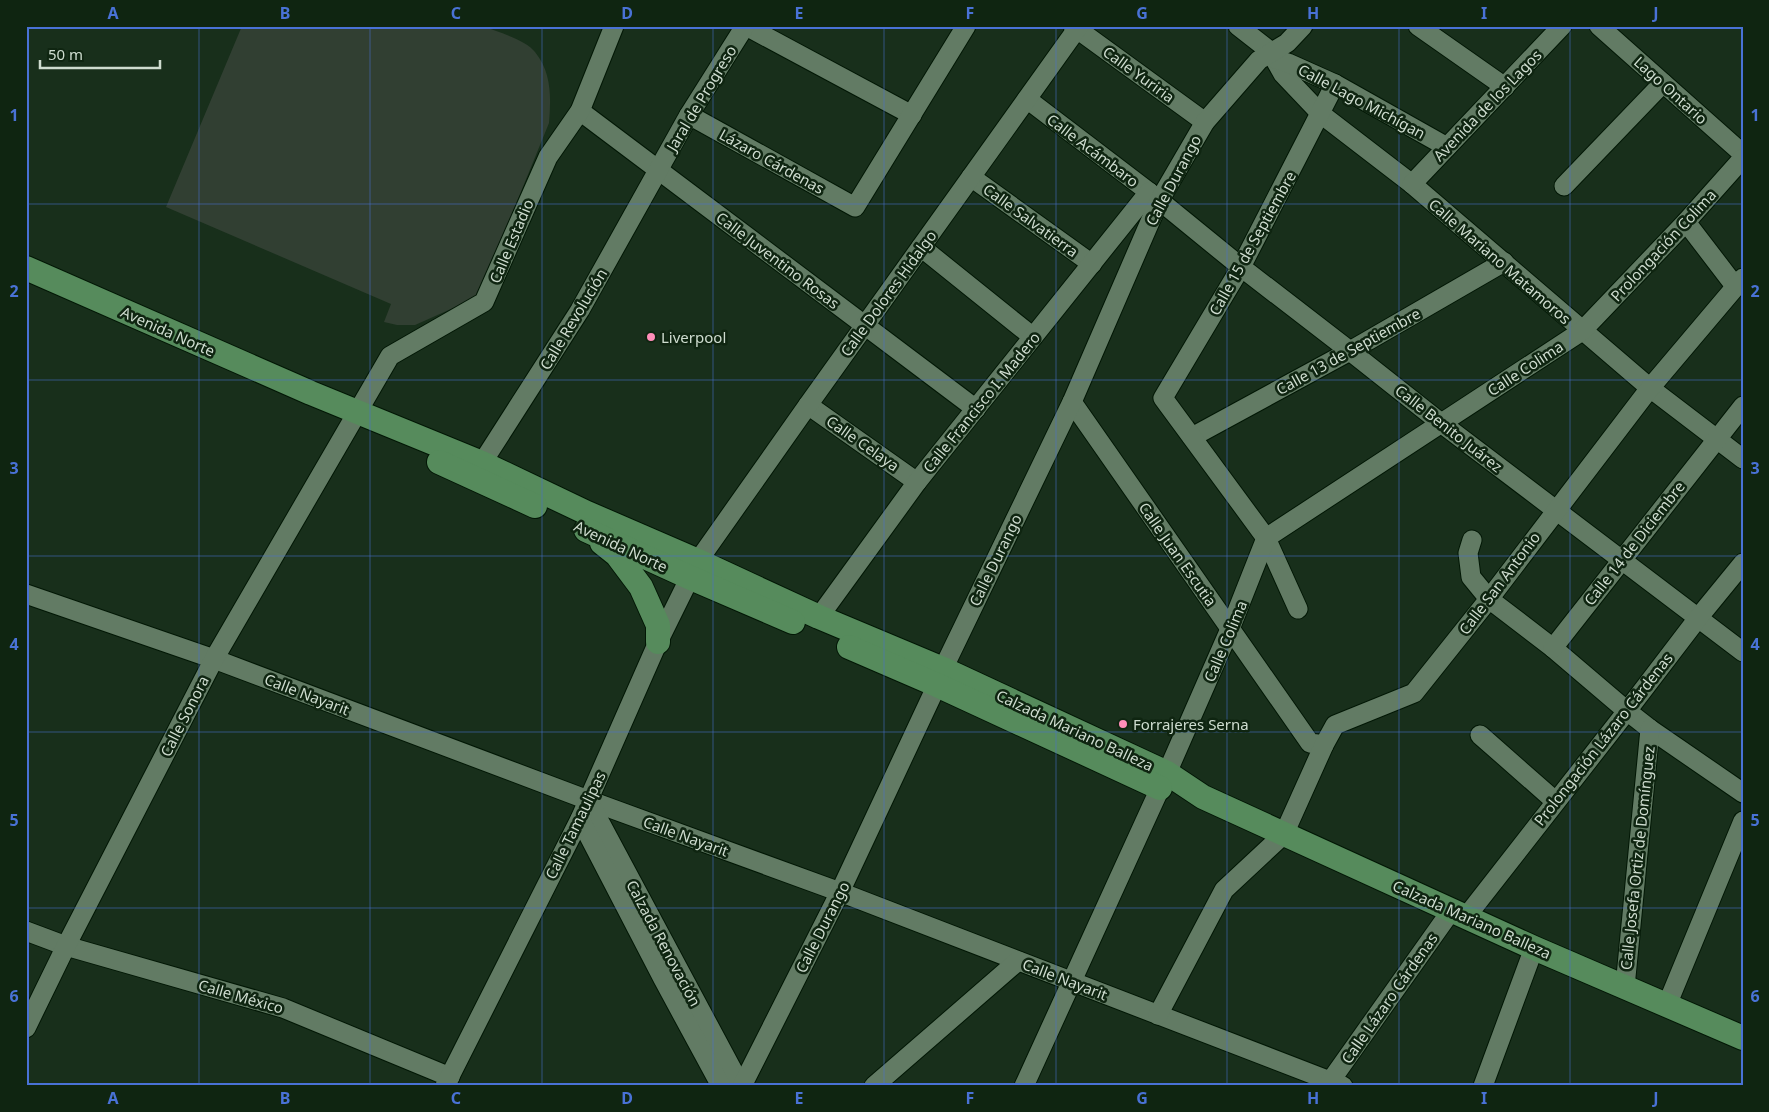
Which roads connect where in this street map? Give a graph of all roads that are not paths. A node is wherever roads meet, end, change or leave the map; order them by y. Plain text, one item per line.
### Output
1 (614, 26) edge
2 (746, 26) edge
3 (966, 26) edge
4 (1238, 26) edge
5 (1303, 26) edge
6 (1418, 26) edge
7 (1562, 26) edge
8 (1599, 26) edge
9 (1076, 27) edge
10 (1273, 55) junction
11 (1663, 83) junction
12 (1335, 84) junction
13 (1505, 86) junction
14 (1027, 99) junction
15 (580, 111) junction
16 (1320, 114) junction
17 (689, 115) junction
18 (912, 115) junction
19 (1205, 122) junction
20 (1448, 147) junction
21 (1743, 154) edge
22 (1743, 158) edge
23 (658, 171) junction
24 (971, 177) junction
25 (1412, 184) junction
26 (1564, 186) dead end
27 (1154, 196) junction
28 (1686, 222) junction
29 (921, 247) junction
30 (1504, 262) junction
31 (1092, 264) junction
32 (1240, 267) junction
33 (26, 268) edge
34 (1739, 282) edge
35 (865, 325) junction
36 (1582, 331) junction
37 (1033, 337) junction
38 (1350, 351) junction
39 (1650, 388) junction
40 (1072, 402) junction
41 (808, 405) junction
42 (1743, 406) edge
43 (976, 409) junction
44 (355, 416) junction
45 (1441, 423) junction
46 (1192, 437) junction
47 (390, 438) junction
48 (1716, 440) junction
49 (1743, 459) edge
50 (482, 463) junction
51 (917, 482) junction
52 (1556, 509) junction
53 (583, 528) junction
54 (1266, 538) junction
55 (1472, 540) dead end
56 (1620, 560) junction
57 (1743, 563) edge
58 (695, 570) junction
59 (26, 594) edge
60 (1489, 599) junction
61 (1298, 609) dead end
62 (819, 617) junction
63 (1698, 618) junction
64 (1230, 629) junction
65 (658, 642) junction
66 (1553, 648) junction
67 (1743, 652) edge
68 (214, 659) junction
69 (940, 677) junction
70 (1626, 712) junction
71 (1650, 729) junction
72 (1480, 735) dead end
73 (1324, 745) junction
74 (1163, 781) junction
75 (1743, 793) edge
76 (588, 800) junction
77 (1555, 802) junction
78 (580, 819) junction
79 (1743, 821) edge
80 (1284, 834) junction
81 (840, 892) junction
82 (1458, 914) junction
83 (26, 930) edge
84 (66, 946) junction
85 (1534, 948) junction
86 (1018, 961) junction
87 (1072, 982) junction
88 (1625, 987) junction
89 (1667, 1005) junction
90 (1158, 1014) junction
91 (26, 1028) edge
92 (1743, 1038) edge
93 (447, 1081) edge
94 (1333, 1084) edge
95 (721, 1086) edge
96 (742, 1086) edge
97 (874, 1086) edge
98 (1024, 1086) edge
99 (1483, 1086) edge

1 - 15 street, Calle Estadio
2 - 17 street, Jaral de Progreso
2 - 18 street
3 - 18 street
4 - 10 street
5 - 10 street, Calle Durango
6 - 13 street
7 - 13 street, Avenida de los Lagos
8 - 11 street, Lago Ontario
9 - 14 street, Calle Dolores Hidalgo
9 - 19 street, Calle Yuriria
10 - 12 street, Calle Lago Michígan
10 - 16 street, Calle Mariano Matamoros
10 - 19 street, Calle Durango
11 - 21 street, Lago Ontario
11 - 26 street
12 - 16 street, Calle 15 de Septiembre
12 - 20 street, Calle Lago Michígan
13 - 20 street, Avenida de los Lagos
14 - 24 street, Calle Dolores Hidalgo
14 - 27 street, Calle Acámbaro
15 - 23 street, Calle Juventino Rosas
15 - 44 street, Calle Estadio
16 - 25 street, Calle Mariano Matamoros
16 - 32 street, Calle 15 de Septiembre
17 - 18 street, Lázaro Cárdenas
17 - 23 street, Jaral de Progreso
19 - 27 street, Calle Durango
20 - 25 street, Avenida de los Lagos
22 - 28 street, Prolongación Colima
23 - 35 street, Calle Juventino Rosas
23 - 50 street, Calle Revolución
24 - 29 street, Calle Dolores Hidalgo
24 - 31 street, Calle Salvatierra
25 - 30 street, Calle Mariano Matamoros
27 - 31 street, Calle Francisco I. Madero
27 - 32 street, Calle Benito Juárez
27 - 40 street, Calle Durango
28 - 34 street
28 - 36 street, Prolongación Colima
29 - 35 street, Calle Dolores Hidalgo
29 - 37 street
30 - 36 street, Calle Mariano Matamoros
30 - 38 street, Calle 13 de Septiembre
31 - 37 street, Calle Francisco I. Madero
32 - 38 street, Calle Benito Juárez
32 - 46 street, Calle 15 de Septiembre
33 - 44 main road, Avenida Norte
34 - 39 street, Calle San Antonio
35 - 41 street, Calle Dolores Hidalgo
35 - 43 street, Calle Juventino Rosas
36 - 39 street, Calle Mariano Matamoros
36 - 45 street, Calle Colima
37 - 43 street, Calle Francisco I. Madero
38 - 45 street, Calle Benito Juárez
38 - 46 street, Calle 13 de Septiembre
39 - 48 street, Calle Mariano Matamoros
39 - 52 street, Calle San Antonio
40 - 64 street, Calle Juan Escutia
40 - 69 street, Calle Durango
41 - 51 street, Calle Celaya
41 - 58 street, Calle Dolores Hidalgo
42 - 48 street, Calle 14 de Diciembre
43 - 51 street, Calle Francisco I. Madero
44 - 47 main road, Avenida Norte
44 - 50 main road, Avenida Norte
44 - 68 street, Calle Sonora
45 - 52 street, Calle Benito Juárez
45 - 54 street, Calle Colima
46 - 54 street
47 - 50 main road
47 - 53 main road, Avenida Norte
48 - 49 street, Calle Mariano Matamoros
48 - 56 street, Calle 14 de Diciembre
50 - 58 main road, Avenida Norte
51 - 62 street, Calle Francisco I. Madero
52 - 56 street, Calle Benito Juárez
52 - 60 street, Calle San Antonio
53 - 58 main road, Avenida Norte
53 - 65 main road
54 - 61 street
54 - 64 street, Calle Colima
55 - 60 street
56 - 63 street, Calle Benito Juárez
56 - 66 street, Calle 14 de Diciembre
57 - 63 street, Prolongación Lázaro Cárdenas
58 - 62 main road, Avenida Norte
58 - 65 street, Calle Tamaulipas
58 - 69 main road, Avenida Norte
59 - 68 street, Calle Nayarit
60 - 66 street
60 - 73 street, Calle San Antonio
62 - 69 main road, Avenida Norte
63 - 67 street, Calle Benito Juárez
63 - 70 street, Prolongación Lázaro Cárdenas
64 - 73 street, Calle Juan Escutia
64 - 74 street, Calle Colima
65 - 76 street, Calle Tamaulipas
66 - 70 street
68 - 76 street, Calle Nayarit
68 - 84 street, Calle Sonora
69 - 74 main road, Calzada Mariano Balleza
69 - 81 street, Calle Durango
70 - 71 street
70 - 77 street, Prolongación Lázaro Cárdenas
71 - 75 street
71 - 88 street, Calle Josefa Ortiz de Domínguez
72 - 77 street
73 - 80 street, Calle San Antonio
74 - 80 main road, Calzada Mariano Balleza
74 - 87 street, Calle Colima
76 - 78 street, Calle Tamaulipas
76 - 81 street, Calle Nayarit
76 - 96 street, Calzada Renovación
77 - 82 street, Prolongación Lázaro Cárdenas
78 - 93 street, Calle Tamaulipas
78 - 95 street, Calzada Renovación
79 - 89 street
80 - 82 main road, Calzada Mariano Balleza
80 - 90 street
81 - 86 street, Calle Nayarit
81 - 96 street, Calle Durango
82 - 85 main road, Calzada Mariano Balleza
82 - 94 street, Calle Lázaro Cárdenas
83 - 84 street, Calle México
84 - 91 street, Calle Sonora
84 - 93 street, Calle México
85 - 88 main road, Calzada Mariano Balleza
85 - 99 street
86 - 87 street, Calle Nayarit
86 - 97 street
87 - 90 street, Calle Nayarit
87 - 98 street, Calle Colima
88 - 89 main road, Calzada Mariano Balleza
89 - 92 main road, Calzada Mariano Balleza
90 - 94 street, Calle Nayarit

